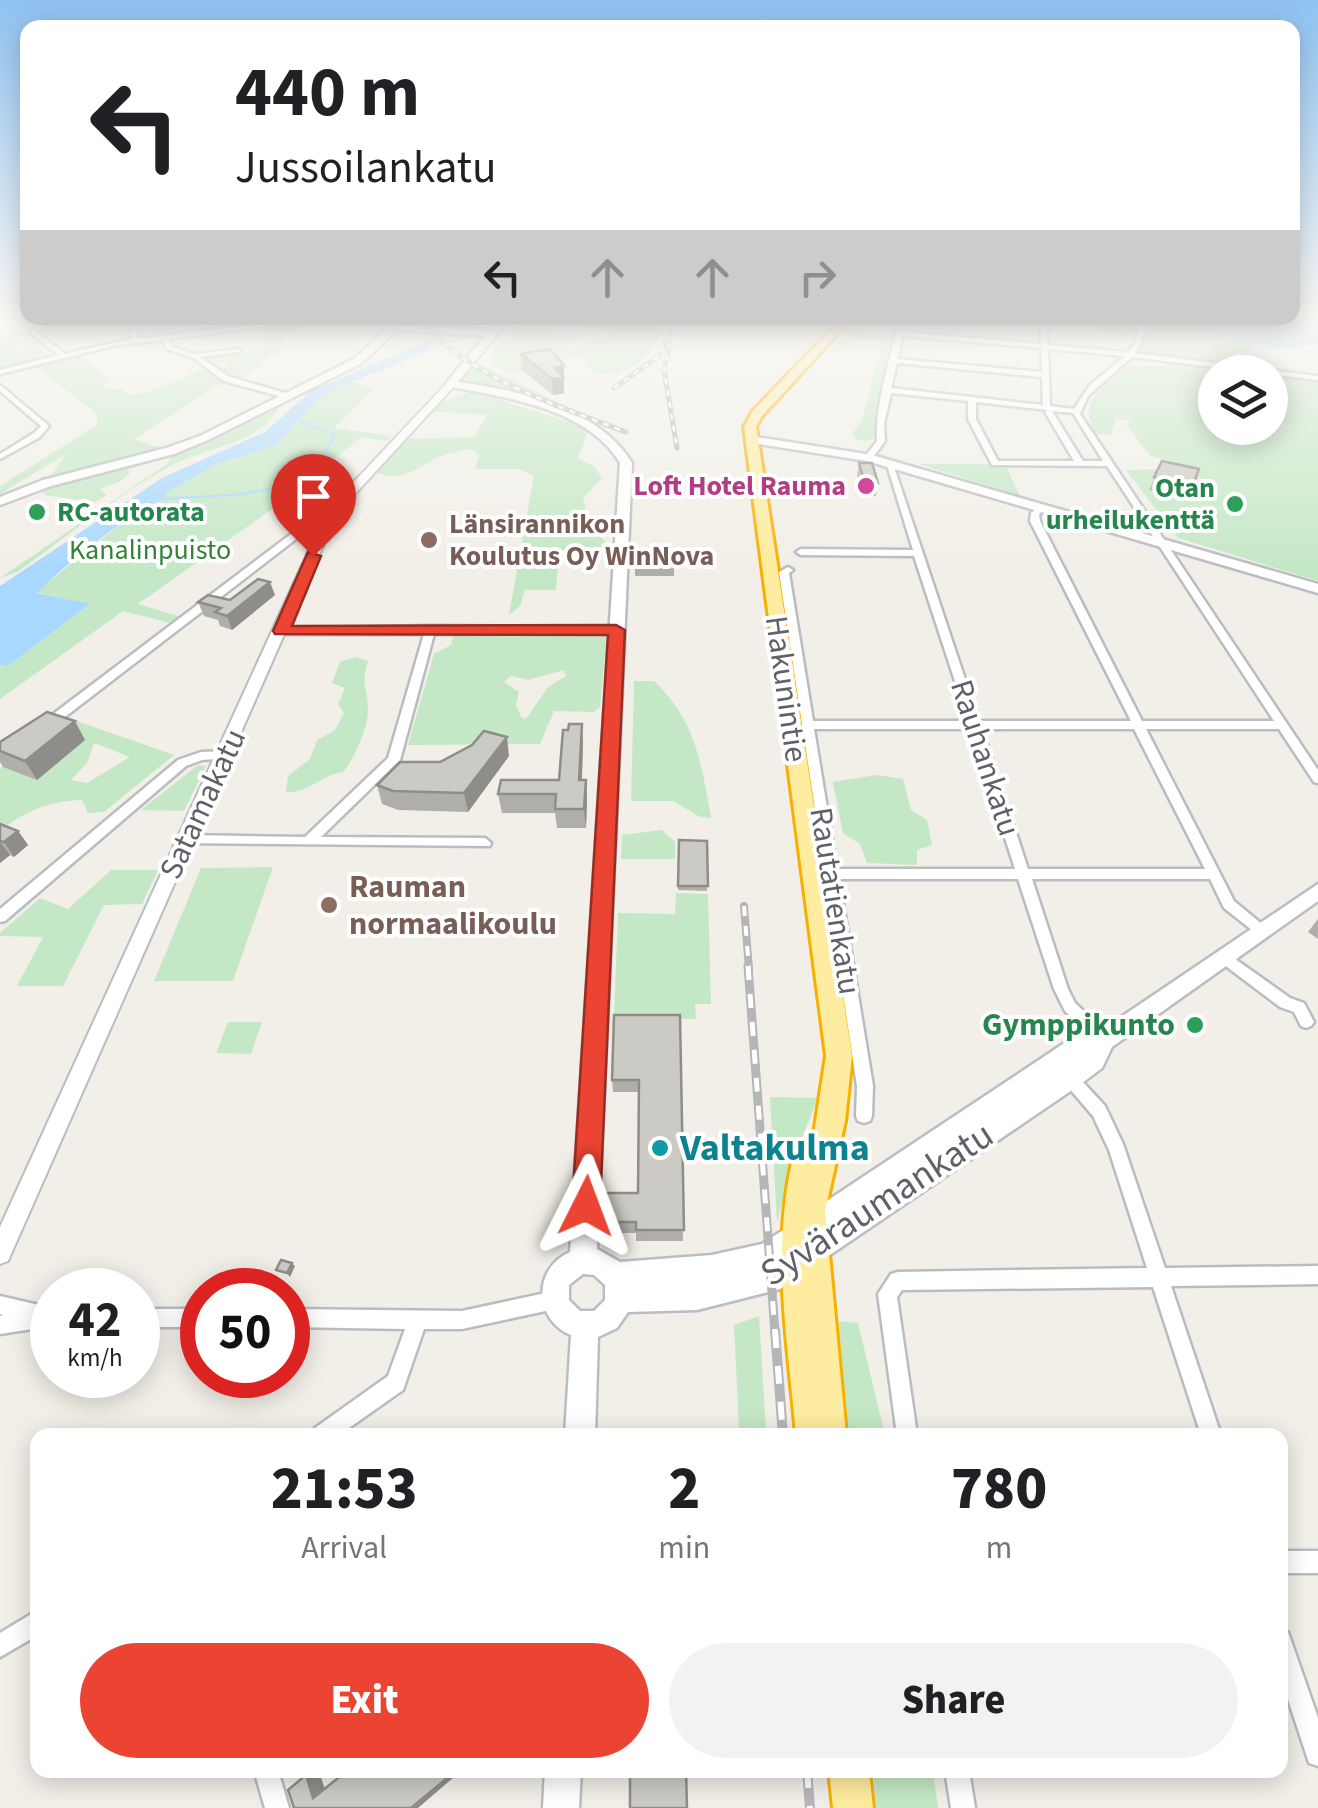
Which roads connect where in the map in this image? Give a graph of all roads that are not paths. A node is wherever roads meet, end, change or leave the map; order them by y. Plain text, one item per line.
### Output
1 (14, 399) edge
2 (279, 399) edge
3 (437, 399) edge
4 (515, 399) edge
5 (771, 399) edge
6 (885, 399) edge
7 (972, 399) edge
8 (981, 399) edge
9 (1047, 399) edge
10 (1086, 399) edge
11 (1048, 409) junction
12 (1075, 411) junction
13 (750, 440) junction
14 (0, 458) edge
15 (868, 458) junction
16 (889, 464) junction
17 (1080, 464) junction
18 (1107, 464) junction
19 (0, 501) edge
20 (1041, 508) junction
21 (329, 522) junction
22 (1160, 543) junction
23 (801, 552) dead end
24 (916, 553) junction
25 (788, 570) dead end
26 (1318, 589) edge
27 (430, 629) junction
28 (616, 630) junction
29 (281, 631) junction
30 (974, 724) junction
31 (1139, 724) junction
32 (808, 725) junction
33 (1282, 725) junction
34 (39, 731) edge
35 (226, 755) junction
36 (1318, 779) edge
37 (186, 840) junction
38 (308, 841) junction
39 (485, 843) dead end
40 (831, 874) junction
41 (1023, 874) junction
42 (1214, 874) junction
43 (1318, 891) edge
44 (0, 916) edge
45 (1262, 930) junction
46 (1224, 958) junction
47 (1306, 1022) dead end
48 (1104, 1040) junction
49 (1062, 1071) junction
50 (864, 1116) dead end
51 (804, 1246) junction
52 (0, 1253) edge
53 (583, 1260) junction
54 (1318, 1274) edge
55 (1157, 1276) junction
56 (616, 1287) junction
57 (555, 1300) junction
58 (0, 1306) edge
59 (30, 1312) edge
60 (310, 1319) edge
61 (30, 1320) edge
62 (417, 1321) junction
63 (0, 1325) edge
64 (586, 1326) junction
65 (332, 1428) edge
66 (580, 1428) edge
67 (813, 1428) edge
68 (828, 1428) edge
69 (907, 1428) edge
70 (1209, 1428) edge
71 (1288, 1562) edge
72 (1318, 1562) edge
73 (30, 1627) edge
74 (0, 1646) edge
75 (1288, 1664) edge
76 (1318, 1754) edge
77 (268, 1778) edge
78 (563, 1778) edge
79 (850, 1778) edge
80 (958, 1778) edge
81 (277, 1808) edge
82 (561, 1808) edge
83 (853, 1808) edge
84 (963, 1808) edge

1 - 14 street
2 - 19 main road
3 - 21 street, Satamakatu
4 - 28 main road
5 - 13 highway
6 - 15 street
7 - 17 street
8 - 11 street
9 - 11 street
10 - 12 street
11 - 12 street
11 - 17 street
12 - 18 street
13 - 15 main road
13 - 51 highway, Hakunintie
15 - 16 main road
16 - 20 main road
16 - 24 street, Rauhankatu
17 - 18 street
18 - 22 street
20 - 22 main road
20 - 31 street
21 - 29 street, Satamakatu
21 - 34 street
22 - 26 main road
22 - 33 street
23 - 24 street
24 - 30 street, Rauhankatu
25 - 32 street, Rautatienkatu
27 - 28 street
27 - 29 street
27 - 38 street
28 - 53 main road
29 - 35 street, Satamakatu
30 - 31 street
30 - 32 street
30 - 41 street, Rauhankatu
31 - 33 street
31 - 42 street
32 - 40 street, Rautatienkatu
33 - 36 street
35 - 37 street, Satamakatu
35 - 44 street
37 - 38 street
37 - 52 street, Satamakatu
38 - 39 street
40 - 41 street
40 - 50 street, Rautatienkatu
41 - 42 street
41 - 48 street, Rauhankatu
42 - 45 street
43 - 45 main road, Syväraumankatu
45 - 46 main road, Syväraumankatu
46 - 47 street
46 - 48 main road, Syväraumankatu
48 - 49 main road, Syväraumankatu
49 - 51 main road, Syväraumankatu
49 - 55 street
51 - 56 main road, Syväraumankatu
51 - 67 highway, Hakunintie
51 - 68 highway, Hakunintie
53 - 56 main road
53 - 57 main road
54 - 55 street
55 - 69 street
55 - 70 street
56 - 64 main road
57 - 62 street
57 - 64 main road
58 - 59 street
60 - 62 street
61 - 63 street
62 - 65 street
64 - 66 main road
71 - 72 street
73 - 74 street
75 - 76 street
77 - 81 street
78 - 82 main road
79 - 83 highway
80 - 84 street

